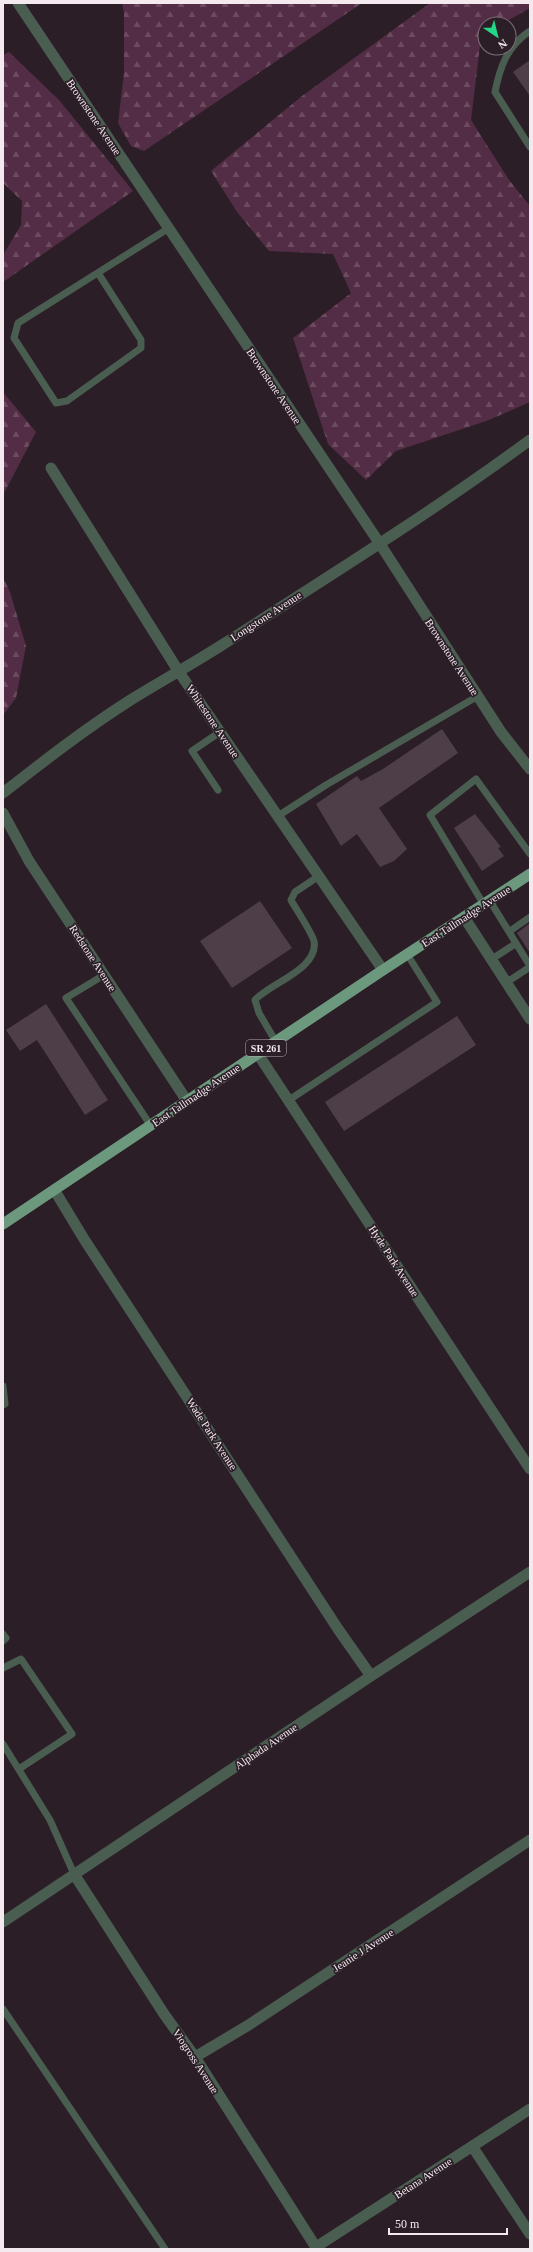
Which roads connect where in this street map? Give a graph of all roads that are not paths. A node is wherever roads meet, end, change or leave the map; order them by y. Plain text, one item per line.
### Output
1 (18, 3) edge
2 (530, 31) edge
3 (530, 147) edge
4 (169, 228) junction
5 (98, 273) junction
6 (530, 440) edge
7 (51, 468) dead end
8 (380, 544) junction
9 (179, 672) junction
10 (478, 696) junction
11 (220, 732) junction
12 (530, 769) edge
13 (218, 790) dead end
14 (3, 793) edge
15 (3, 813) edge
16 (278, 816) junction
17 (530, 854) edge
18 (319, 876) junction
19 (529, 877) edge
20 (487, 903) junction
21 (464, 917) junction
22 (530, 917) edge
23 (510, 931) junction
24 (515, 944) junction
25 (407, 954) junction
26 (492, 960) junction
27 (530, 966) edge
28 (383, 970) junction
29 (104, 975) junction
30 (507, 982) junction
31 (530, 1019) edge
32 (276, 1042) junction
33 (258, 1054) junction
34 (289, 1100) junction
35 (187, 1101) junction
36 (150, 1126) junction
37 (55, 1191) junction
38 (3, 1224) edge
39 (3, 1386) edge
40 (3, 1405) edge
41 (530, 1469) edge
42 (530, 1572) edge
43 (3, 1634) edge
44 (3, 1641) edge
45 (3, 1668) edge
46 (371, 1676) junction
47 (3, 1744) edge
48 (19, 1769) junction
49 (530, 1840) edge
50 (74, 1874) junction
51 (3, 1922) edge
52 (3, 2009) edge
53 (195, 2057) junction
54 (530, 2109) edge
55 (472, 2146) junction
56 (530, 2234) edge
57 (317, 2248) edge
58 (165, 2249) edge

1 - 4 street, Brownstone Avenue
2 - 3 lane
4 - 5 lane
4 - 8 street, Brownstone Avenue
5 - 5 lane
6 - 8 street, Longstone Avenue
7 - 9 street, Whitestone Avenue
8 - 9 street, Longstone Avenue
8 - 10 street, Brownstone Avenue
9 - 11 street, Whitestone Avenue
9 - 14 street, Longstone Avenue
10 - 12 street, Brownstone Avenue
10 - 16 lane
11 - 13 lane
11 - 16 street, Whitestone Avenue
15 - 29 street, Redstone Avenue
16 - 18 street, Whitestone Avenue
17 - 20 lane
18 - 28 street, Whitestone Avenue
18 - 32 lane
19 - 20 main road, East Tallmadge Avenue / SR 261
20 - 21 main road, East Tallmadge Avenue / SR 261
20 - 23 lane
21 - 25 main road, East Tallmadge Avenue / SR 261
21 - 26 street
22 - 23 lane
23 - 24 lane
24 - 26 lane
24 - 27 lane
25 - 28 main road, East Tallmadge Avenue / SR 261
25 - 34 lane
26 - 30 street
27 - 30 lane
28 - 32 main road, East Tallmadge Avenue / SR 261
29 - 35 street, Redstone Avenue
29 - 36 lane
30 - 31 street
32 - 33 main road, East Tallmadge Avenue / SR 261
33 - 34 street, Hyde Park Avenue
33 - 35 main road, East Tallmadge Avenue / SR 261
34 - 41 street, Hyde Park Avenue
35 - 36 main road, East Tallmadge Avenue / SR 261
36 - 37 main road, East Tallmadge Avenue / SR 261
37 - 38 main road, East Tallmadge Avenue / SR 261
37 - 46 street, Wade Park Avenue
39 - 40 lane
42 - 46 street, Alphada Avenue
43 - 44 lane
45 - 48 lane
46 - 50 street, Alphada Avenue
47 - 48 lane
48 - 50 lane
49 - 53 street, Jeanie J Avenue
50 - 51 street, Alphada Avenue
50 - 53 street, Viogross Avenue
52 - 58 lane
53 - 57 street, Viogross Avenue
54 - 55 street, Betana Avenue
55 - 56 street
55 - 57 street, Betana Avenue

